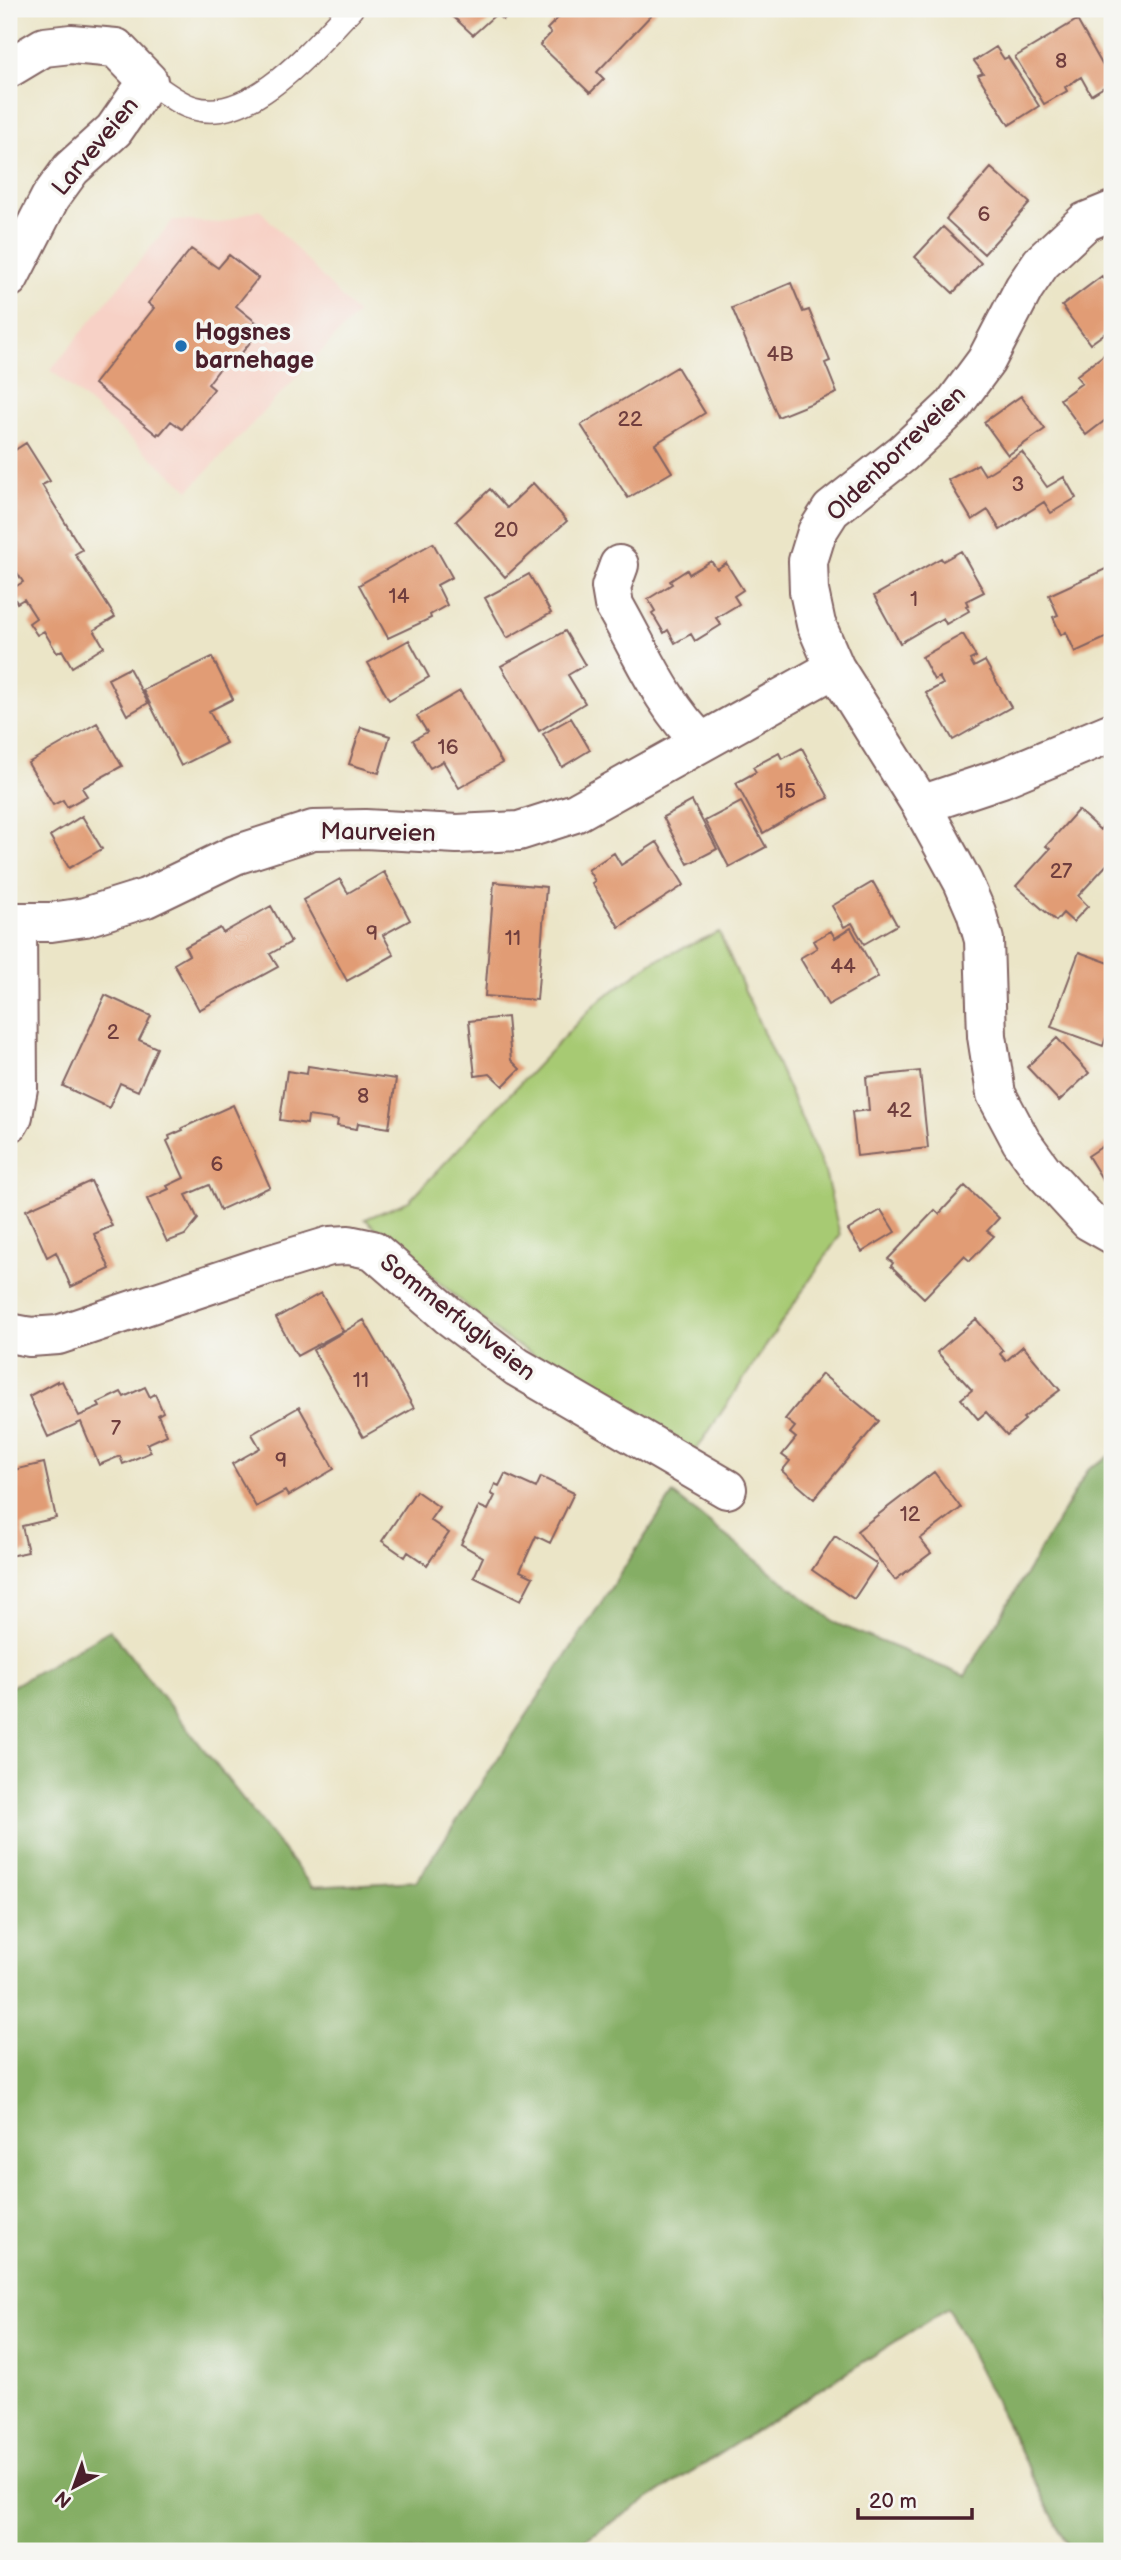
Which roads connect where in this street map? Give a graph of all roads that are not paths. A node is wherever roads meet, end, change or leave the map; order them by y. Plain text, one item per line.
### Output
1 (351, 9) edge
2 (9, 68) edge
3 (148, 81) junction
4 (1112, 211) edge
5 (9, 278) edge
6 (620, 565) dead end
7 (835, 668) junction
8 (1112, 732) edge
9 (701, 741) junction
10 (921, 804) junction
11 (13, 922) edge
12 (9, 1123) edge
13 (1112, 1234) edge
14 (9, 1333) edge
15 (727, 1489) dead end

1 - 3 lane
2 - 3 street, Larveveien
3 - 5 street, Larveveien
4 - 7 street, Oldenborreveien
6 - 9 street
7 - 9 street, Maurveien
7 - 10 street, Oldenborreveien
8 - 10 street
9 - 11 street, Maurveien
10 - 13 street, Oldenborreveien
11 - 12 street
14 - 15 street, Sommerfuglveien

